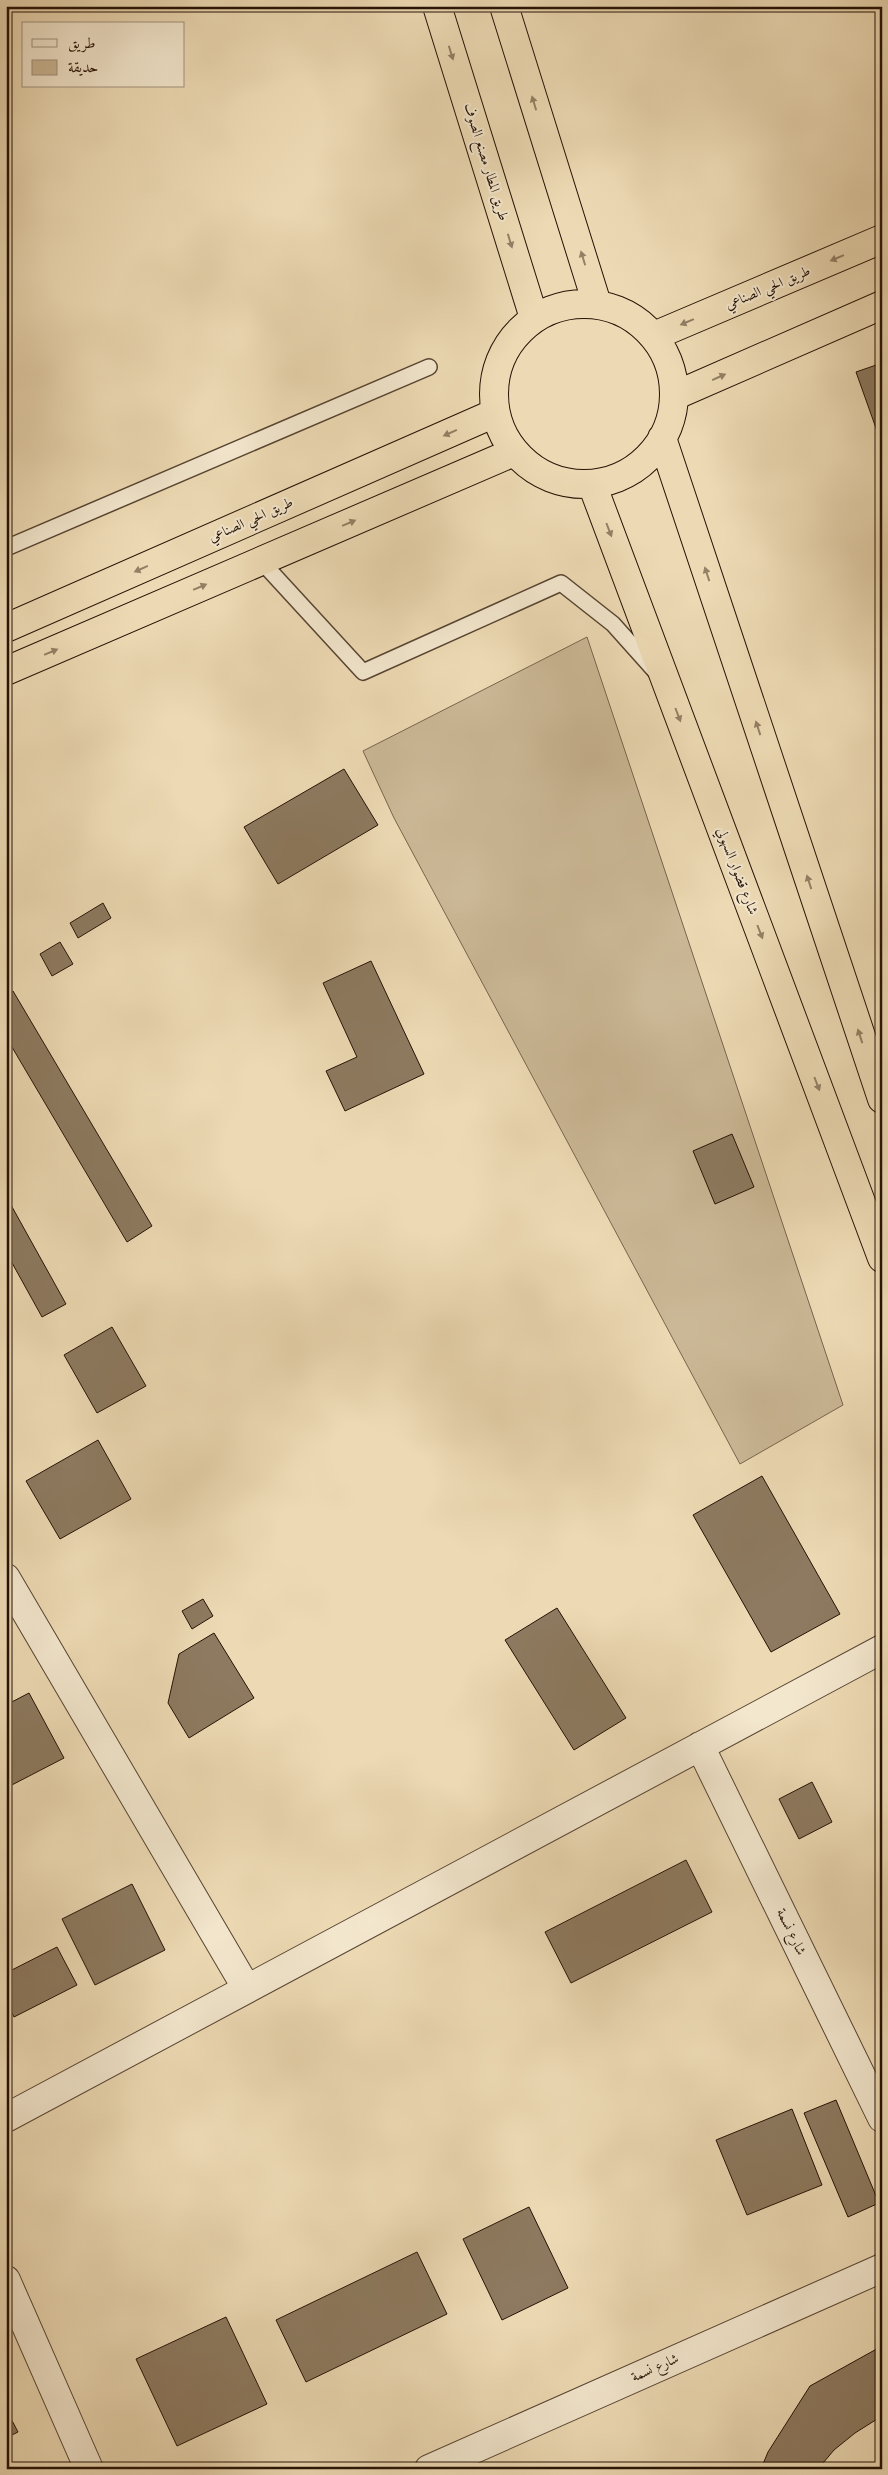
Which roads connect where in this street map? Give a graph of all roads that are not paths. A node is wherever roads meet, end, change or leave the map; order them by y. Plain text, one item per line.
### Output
1 (437, 6) edge
2 (504, 6) edge
3 (882, 239) edge
4 (597, 304) junction
5 (882, 305) edge
6 (534, 318) junction
7 (654, 336) junction
8 (429, 367) dead end
9 (674, 396) junction
10 (495, 413) junction
11 (662, 438) junction
12 (514, 452) junction
13 (592, 484) junction
14 (6, 548) edge
15 (261, 562) junction
16 (6, 628) edge
17 (6, 671) edge
18 (666, 683) junction
19 (882, 1099) edge
20 (882, 1258) edge
21 (6, 1578) edge
22 (882, 1649) edge
23 (700, 1746) junction
24 (247, 1989) junction
25 (6, 2118) edge
26 (882, 2118) edge
27 (882, 2268) edge
28 (6, 2280) edge
29 (89, 2469) edge
30 (429, 2469) edge

1 -> 6 highway, طريق المطار مصنع الصوف
4 -> 2 highway
3 -> 7 highway, طريق الحي الصناعي
4 - 6 highway
4 - 7 highway
9 -> 5 highway
6 - 10 highway
7 - 9 highway
8 - 14 lane
9 - 11 highway
10 - 12 highway
10 -> 16 highway, طريق الحي الصناعي
11 - 13 highway
19 -> 11 highway
12 - 13 highway
15 -> 12 highway
13 -> 18 highway, شارع قضوار السهولي
17 -> 15 highway
15 - 18 lane
18 -> 20 highway, شارع قضوار السهولي
21 - 24 street
22 - 23 street
23 - 24 street
23 - 26 street, شارع نسمة
24 - 25 street
27 - 30 street, شارع نسمة
28 - 29 street

